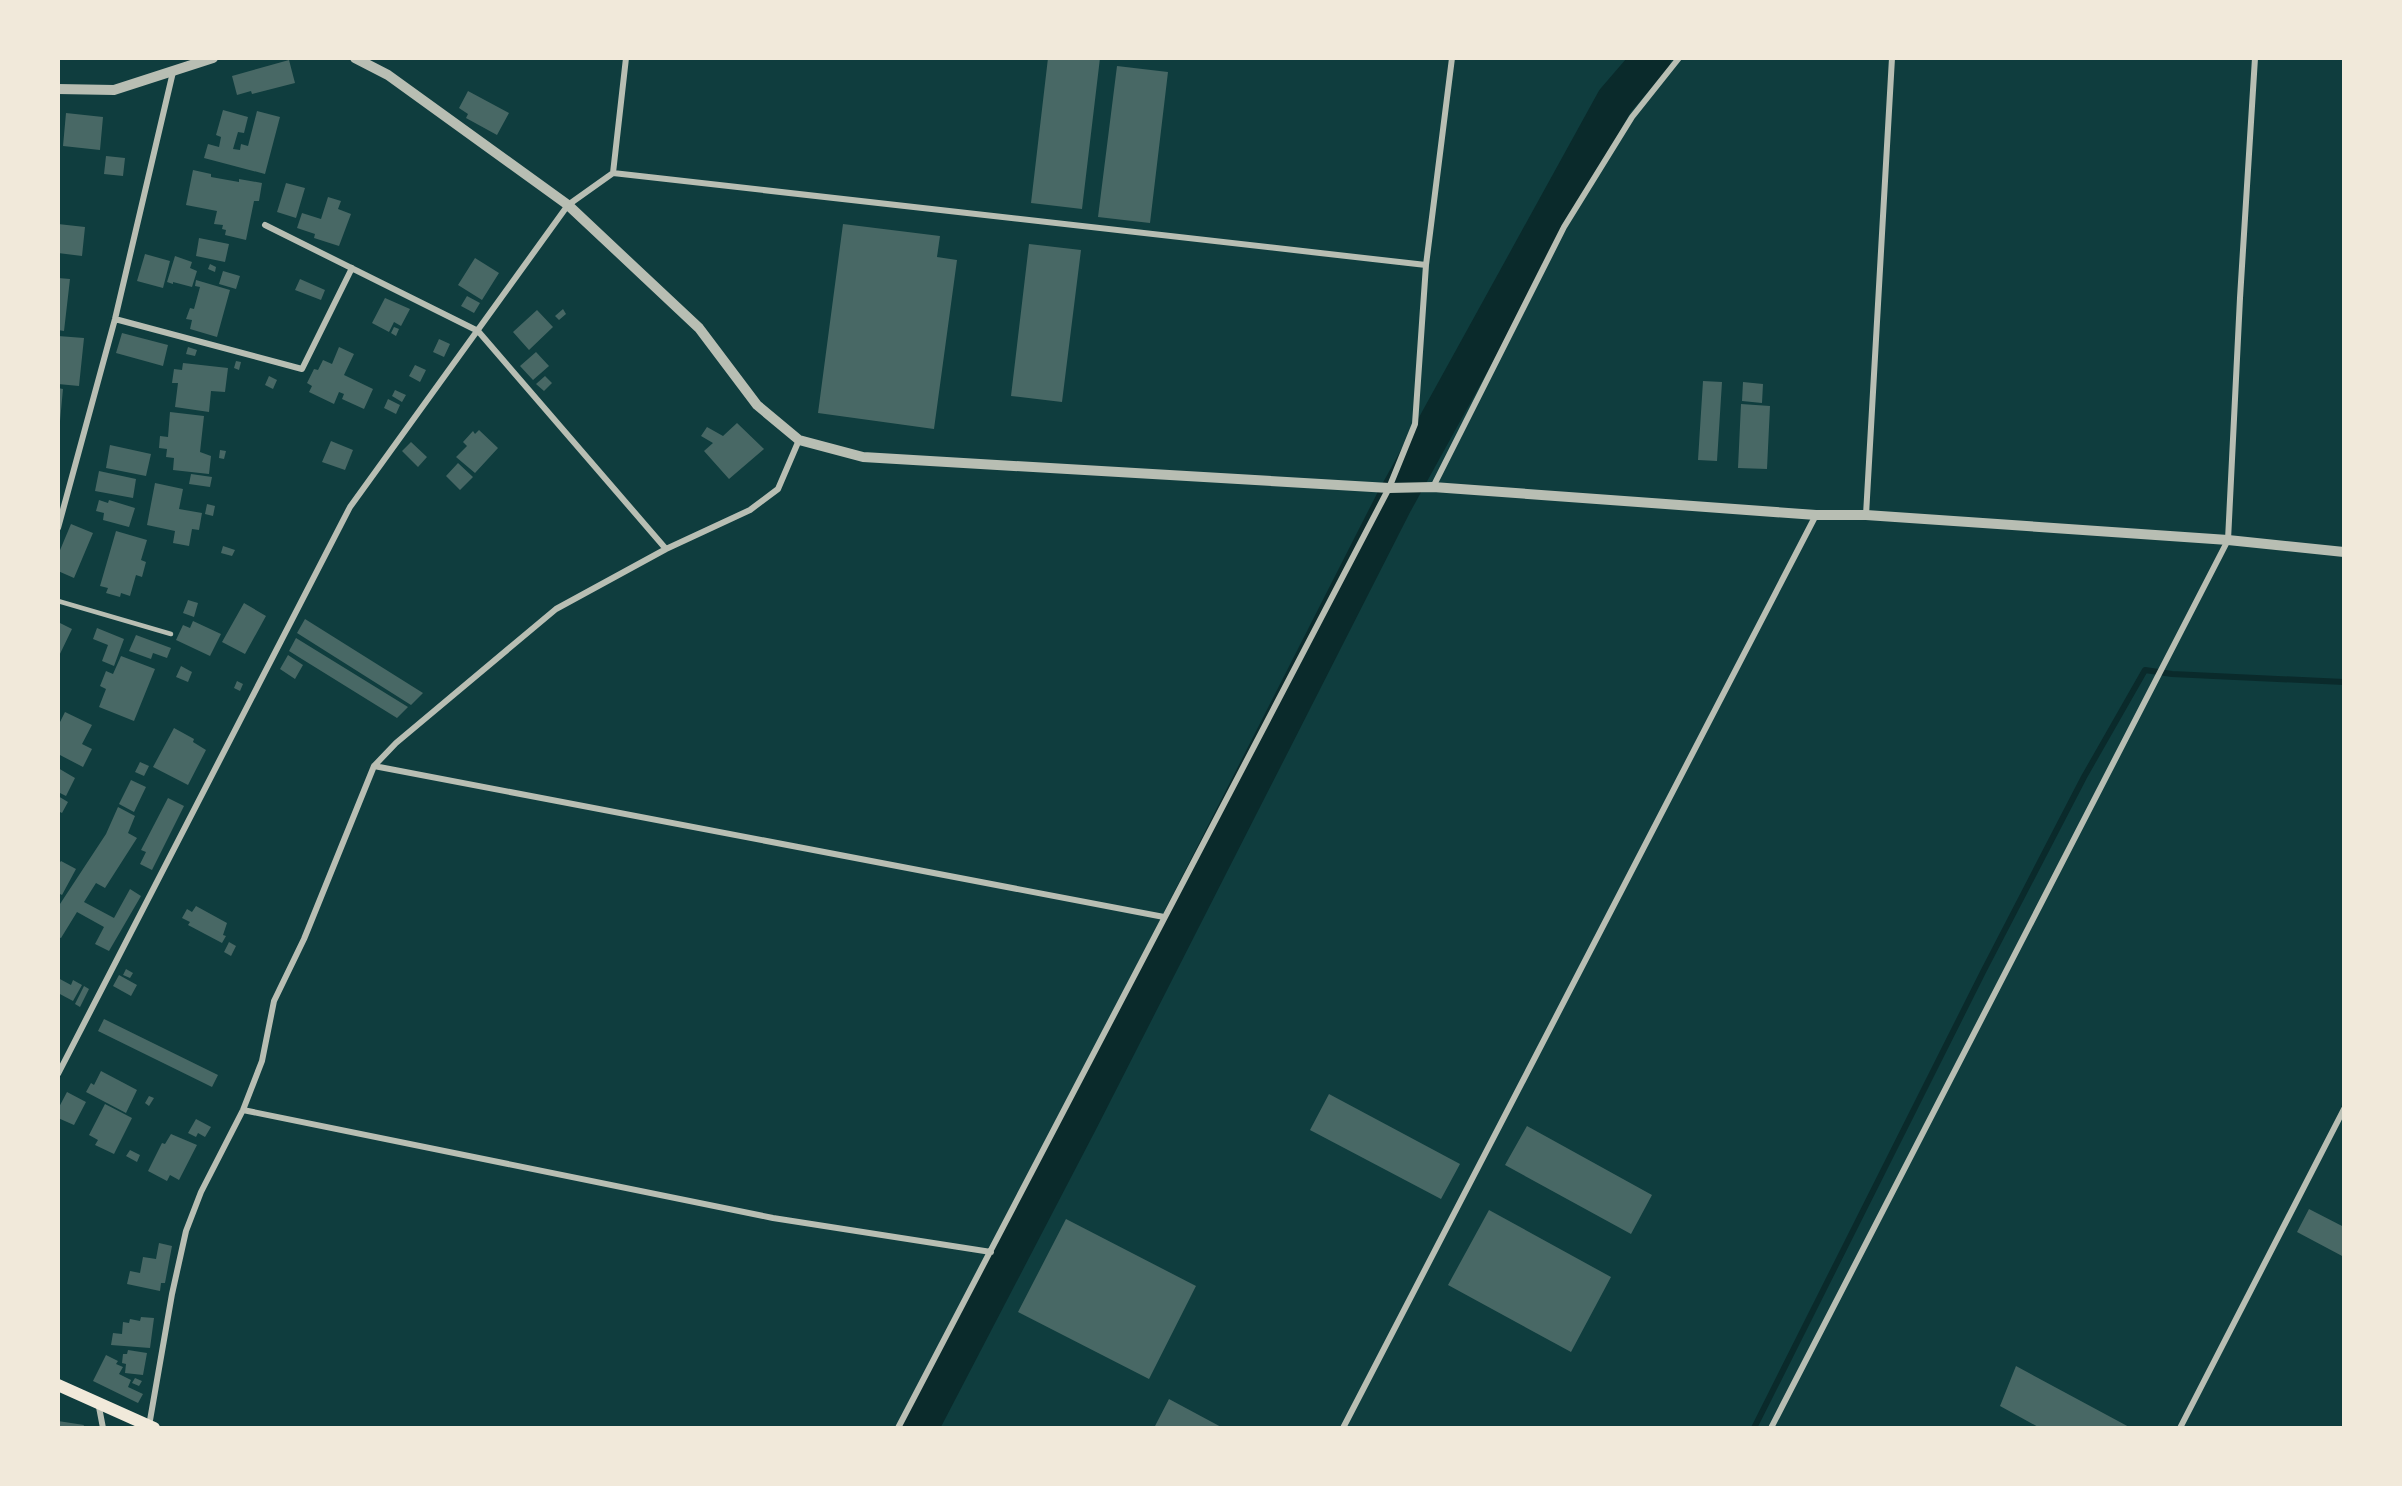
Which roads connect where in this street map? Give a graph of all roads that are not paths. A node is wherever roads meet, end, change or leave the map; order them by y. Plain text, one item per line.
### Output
1 (213, 58) edge
2 (355, 58) edge
3 (626, 58) edge
4 (1452, 58) edge
5 (1679, 58) edge
6 (1892, 58) edge
7 (2255, 58) edge
8 (173, 72) junction
9 (58, 89) edge
10 (613, 173) junction
11 (568, 205) junction
12 (264, 225) dead end
13 (1426, 265) junction
14 (352, 268) junction
15 (115, 319) junction
16 (478, 331) junction
17 (799, 440) junction
18 (1433, 487) junction
19 (1389, 488) junction
20 (1816, 515) junction
21 (1866, 515) junction
22 (58, 528) edge
23 (2228, 540) junction
24 (666, 549) junction
25 (2343, 552) edge
26 (58, 601) edge
27 (171, 634) dead end
28 (374, 766) junction
29 (1164, 917) junction
30 (58, 1074) edge
31 (2343, 1109) edge
32 (243, 1110) junction
33 (991, 1252) junction
34 (58, 1385) edge
35 (98, 1401) junction
36 (152, 1427) edge
37 (1772, 1427) edge
38 (103, 1428) edge
39 (898, 1428) edge
40 (1343, 1428) edge
41 (2180, 1428) edge

1 - 8 street
2 - 11 street
3 - 10 street
4 - 13 street
5 - 18 street
6 - 21 street
7 - 23 street
8 - 9 street
8 - 15 street
10 - 11 street
10 - 13 street
11 - 16 street
11 - 17 street
12 - 14 street
13 - 19 street
14 - 15 street
14 - 16 street
15 - 22 street
16 - 24 street
16 - 30 street
17 - 19 street
17 - 24 street
18 - 19 street
18 - 20 street
19 - 29 street
20 - 21 street
20 - 40 street
21 - 23 street
23 - 25 street
23 - 37 street
24 - 28 street
26 - 27 lane
28 - 29 street
28 - 32 street
29 - 33 street
31 - 41 street
32 - 33 street
32 - 36 street
33 - 39 street
34 - 35 main road
35 - 36 main road
35 - 38 street

